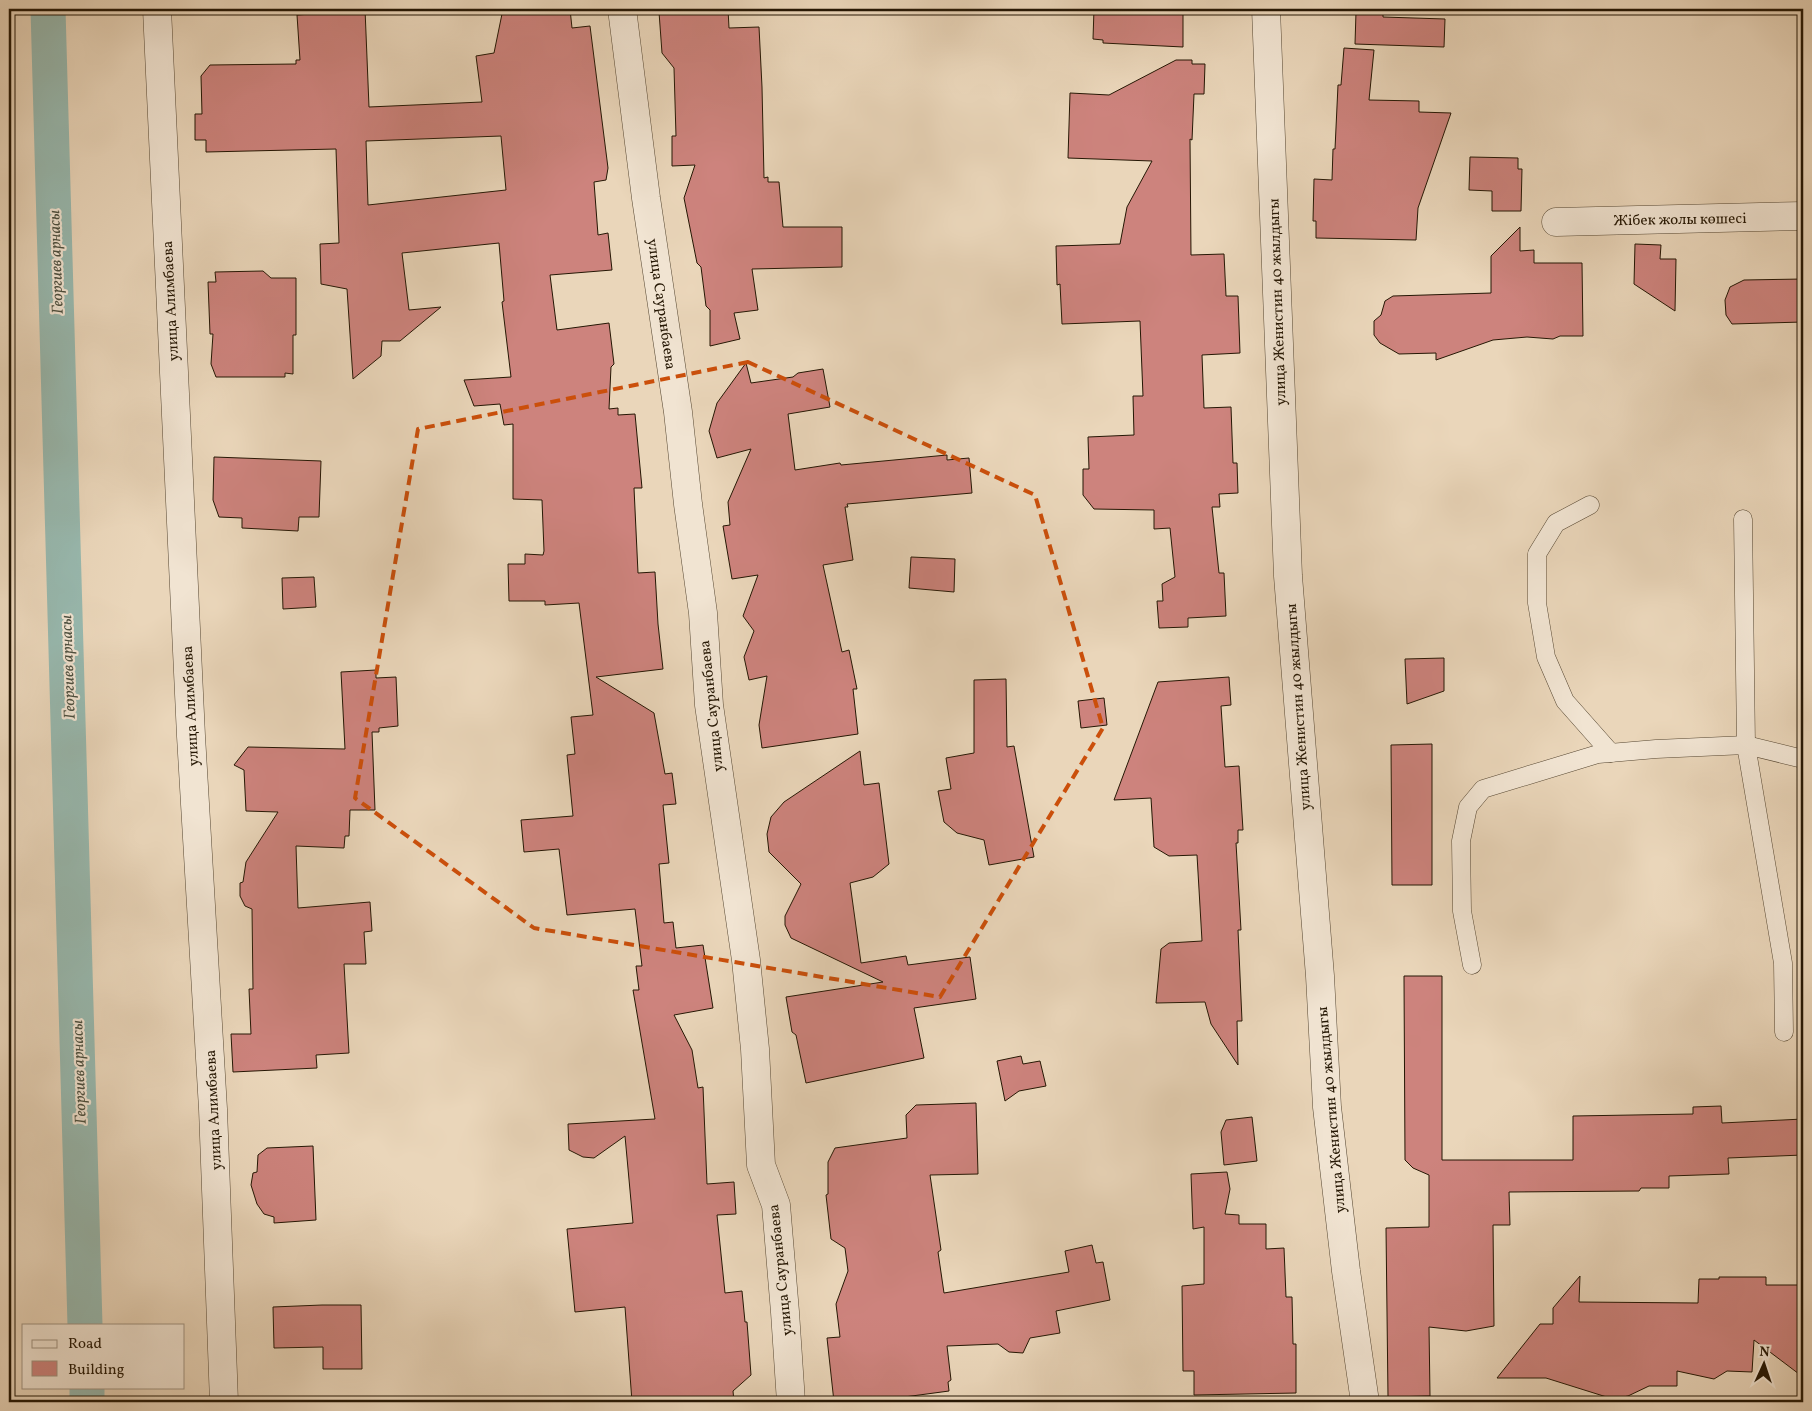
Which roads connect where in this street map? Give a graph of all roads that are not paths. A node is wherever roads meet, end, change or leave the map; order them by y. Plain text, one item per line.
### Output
1 (157, 9) edge
2 (622, 9) edge
3 (1266, 9) edge
4 (1803, 216) edge
5 (1556, 222) dead end
6 (1590, 505) dead end
7 (1743, 520) dead end
8 (1746, 745) junction
9 (1611, 753) junction
10 (1803, 759) edge
11 (1472, 965) dead end
12 (1784, 1032) dead end
13 (224, 1402) edge
14 (791, 1402) edge
15 (1365, 1402) edge

1 - 13 street, улица Алимбаева
2 - 14 street, улица Сауранбаева
3 - 15 street, улица Женистин 40 жылдыгы
4 - 5 street, Жібек жолы көшесі
6 - 9 lane
7 - 8 lane
8 - 9 lane
8 - 10 lane
8 - 12 lane
9 - 11 lane

